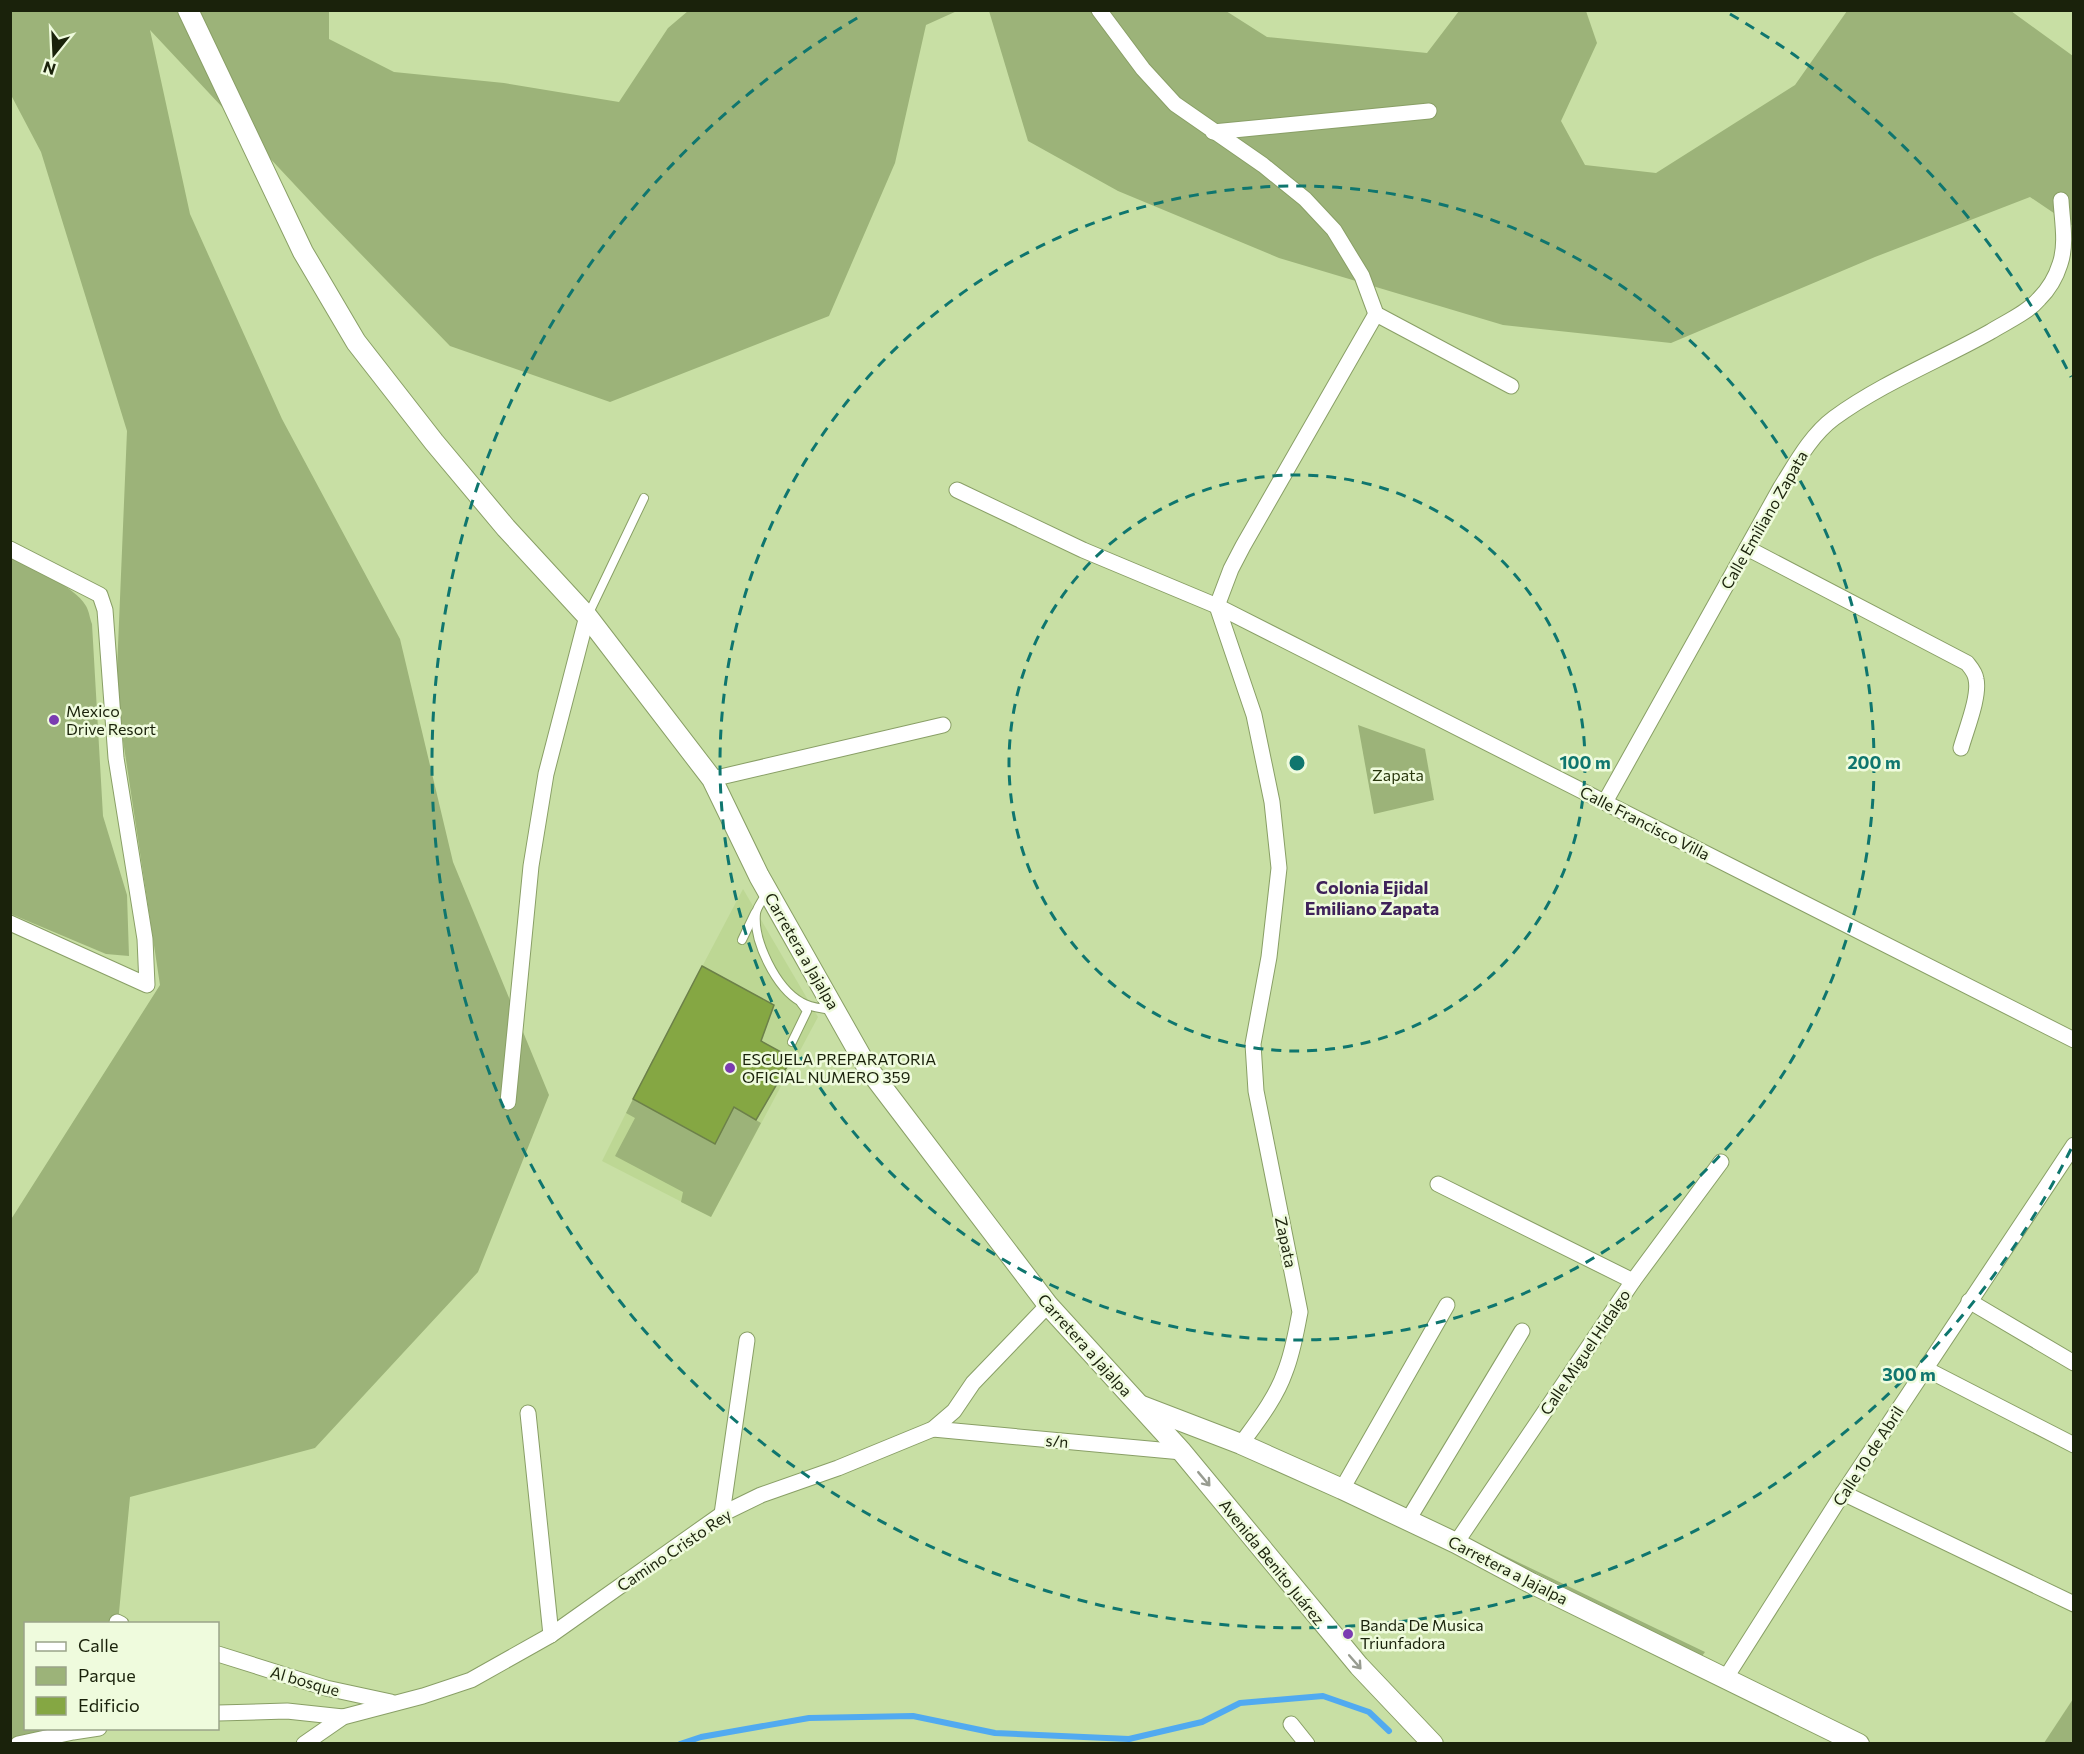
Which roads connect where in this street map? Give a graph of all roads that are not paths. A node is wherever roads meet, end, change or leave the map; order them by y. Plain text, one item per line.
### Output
1 (188, 10) edge
2 (1099, 10) edge
3 (1429, 111) dead end
4 (1213, 132) junction
5 (2061, 200) dead end
6 (1376, 314) junction
7 (1511, 386) dead end
8 (957, 490) dead end
9 (644, 498) dead end
10 (1747, 548) junction
11 (10, 549) edge
12 (1217, 606) junction
13 (590, 620) junction
14 (944, 725) dead end
15 (1961, 748) dead end
16 (712, 779) junction
17 (1605, 802) junction
18 (768, 892) junction
19 (756, 911) junction
20 (10, 923) edge
21 (742, 940) dead end
22 (800, 1002) junction
23 (836, 1011) junction
24 (2073, 1040) edge
25 (792, 1042) dead end
26 (508, 1102) dead end
27 (2073, 1144) edge
28 (1721, 1162) dead end
29 (1438, 1184) dead end
30 (1633, 1281) junction
31 (1969, 1301) junction
32 (1048, 1305) junction
33 (1447, 1305) dead end
34 (1522, 1331) dead end
35 (747, 1340) dead end
36 (2073, 1363) edge
37 (1926, 1369) junction
38 (1137, 1404) junction
39 (528, 1413) dead end
40 (933, 1429) junction
41 (1241, 1444) junction
42 (2073, 1445) edge
43 (1182, 1452) junction
44 (1342, 1489) junction
45 (1844, 1493) junction
46 (722, 1514) junction
47 (1408, 1520) junction
48 (1456, 1543) junction
49 (2073, 1604) edge
50 (551, 1635) junction
51 (219, 1654) edge
52 (1725, 1679) junction
53 (394, 1703) junction
54 (219, 1713) edge
55 (343, 1717) junction
56 (1291, 1724) dead end
57 (88, 1730) edge
58 (18, 1743) edge
59 (304, 1743) edge
60 (1307, 1743) edge
61 (1434, 1743) edge
62 (1859, 1743) edge

1 - 13 street, Carretera a Jajalpa
2 - 4 street
3 - 4 street
4 - 6 street
5 - 10 street, Calle Emiliano Zapata
6 - 7 street
6 - 12 street
8 - 12 street, Calle Francisco Villa
9 - 13 lane
10 - 15 street
10 - 17 street, Calle Emiliano Zapata
11 - 20 street
12 - 17 street, Calle Francisco Villa
12 - 41 street, Zapata
13 - 16 street, Carretera a Jajalpa
13 - 26 street
14 - 16 street
16 - 18 street, Carretera a Jajalpa
17 - 24 street, Calle Francisco Villa
18 - 19 lane
18 - 23 street, Carretera a Jajalpa
19 - 21 lane
19 - 22 lane
22 - 23 lane
22 - 25 lane
23 - 32 street, Carretera a Jajalpa
27 - 31 street, Calle 10 de Abril
28 - 30 street
29 - 30 street, Calle Miguel Hidalgo
30 - 48 street, Calle Miguel Hidalgo
31 - 36 street
31 - 37 street, Calle 10 de Abril
32 - 38 street, Carretera a Jajalpa
32 - 40 street, Camino Cristo Rey
33 - 44 street
34 - 47 street
35 - 46 street
37 - 42 street
37 - 45 street, Calle 10 de Abril
38 - 41 street, Carretera a Jajalpa
38 - 43 street, Avenida Benito Juárez
39 - 50 street
40 - 43 street, s/n
40 - 46 street, Camino Cristo Rey
41 - 44 street, Carretera a Jajalpa
43 -> 61 street, Avenida Benito Juárez
44 - 47 street, Carretera a Jajalpa
45 - 49 street
45 - 52 street, Calle 10 de Abril
46 - 50 street, Camino Cristo Rey
47 - 48 street, Carretera a Jajalpa
48 - 52 street, Carretera a Jajalpa
50 - 53 street, Camino Cristo Rey
51 - 53 street, Al bosque
52 - 62 street, Carretera a Jajalpa
53 - 55 street, Camino Cristo Rey
54 - 55 street
55 - 59 street, Camino Cristo Rey
56 - 60 street
57 - 58 street

